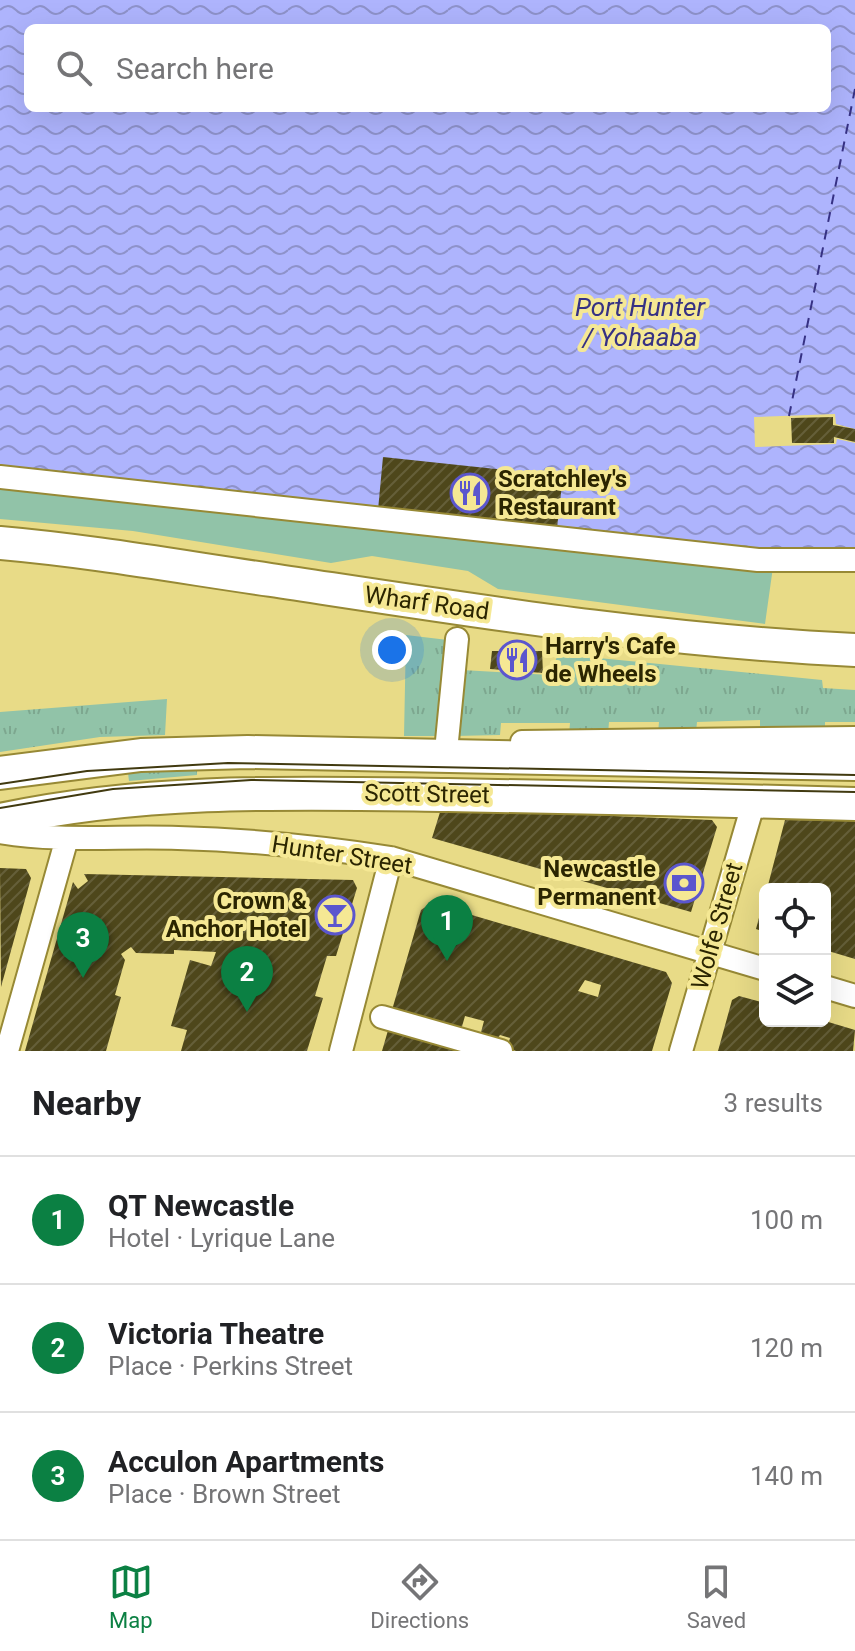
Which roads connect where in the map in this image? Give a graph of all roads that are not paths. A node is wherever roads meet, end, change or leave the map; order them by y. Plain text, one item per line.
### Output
1 (0, 477) edge
2 (0, 543) edge
3 (855, 560) edge
4 (457, 639) dead end
5 (855, 650) edge
6 (855, 738) edge
7 (405, 743) dead end
8 (446, 747) junction
9 (855, 764) edge
10 (0, 773) edge
11 (754, 801) junction
12 (855, 804) edge
13 (0, 820) edge
14 (0, 832) edge
15 (67, 838) junction
16 (391, 858) junction
17 (708, 952) junction
18 (759, 967) edge
19 (831, 989) edge
20 (855, 996) edge
21 (382, 1017) dead end
22 (7, 1051) edge
23 (341, 1051) edge
24 (501, 1051) edge
25 (681, 1051) edge

1 - 3 street
2 - 5 main road, Wharf Road
4 - 8 street
6 - 8 street
7 - 8 street
9 - 10 main road, Scott Street
11 - 12 main road, Scott Street
11 - 13 main road, Scott Street
11 - 17 street, Wolfe Street
14 - 15 street, Hunter Street
15 - 16 street, Hunter Street
15 - 22 street
16 - 17 street, Hunter Street
16 - 23 street
17 - 18 street, Hunter Street
17 - 25 street, Wolfe Street
19 - 20 street
21 - 24 street

